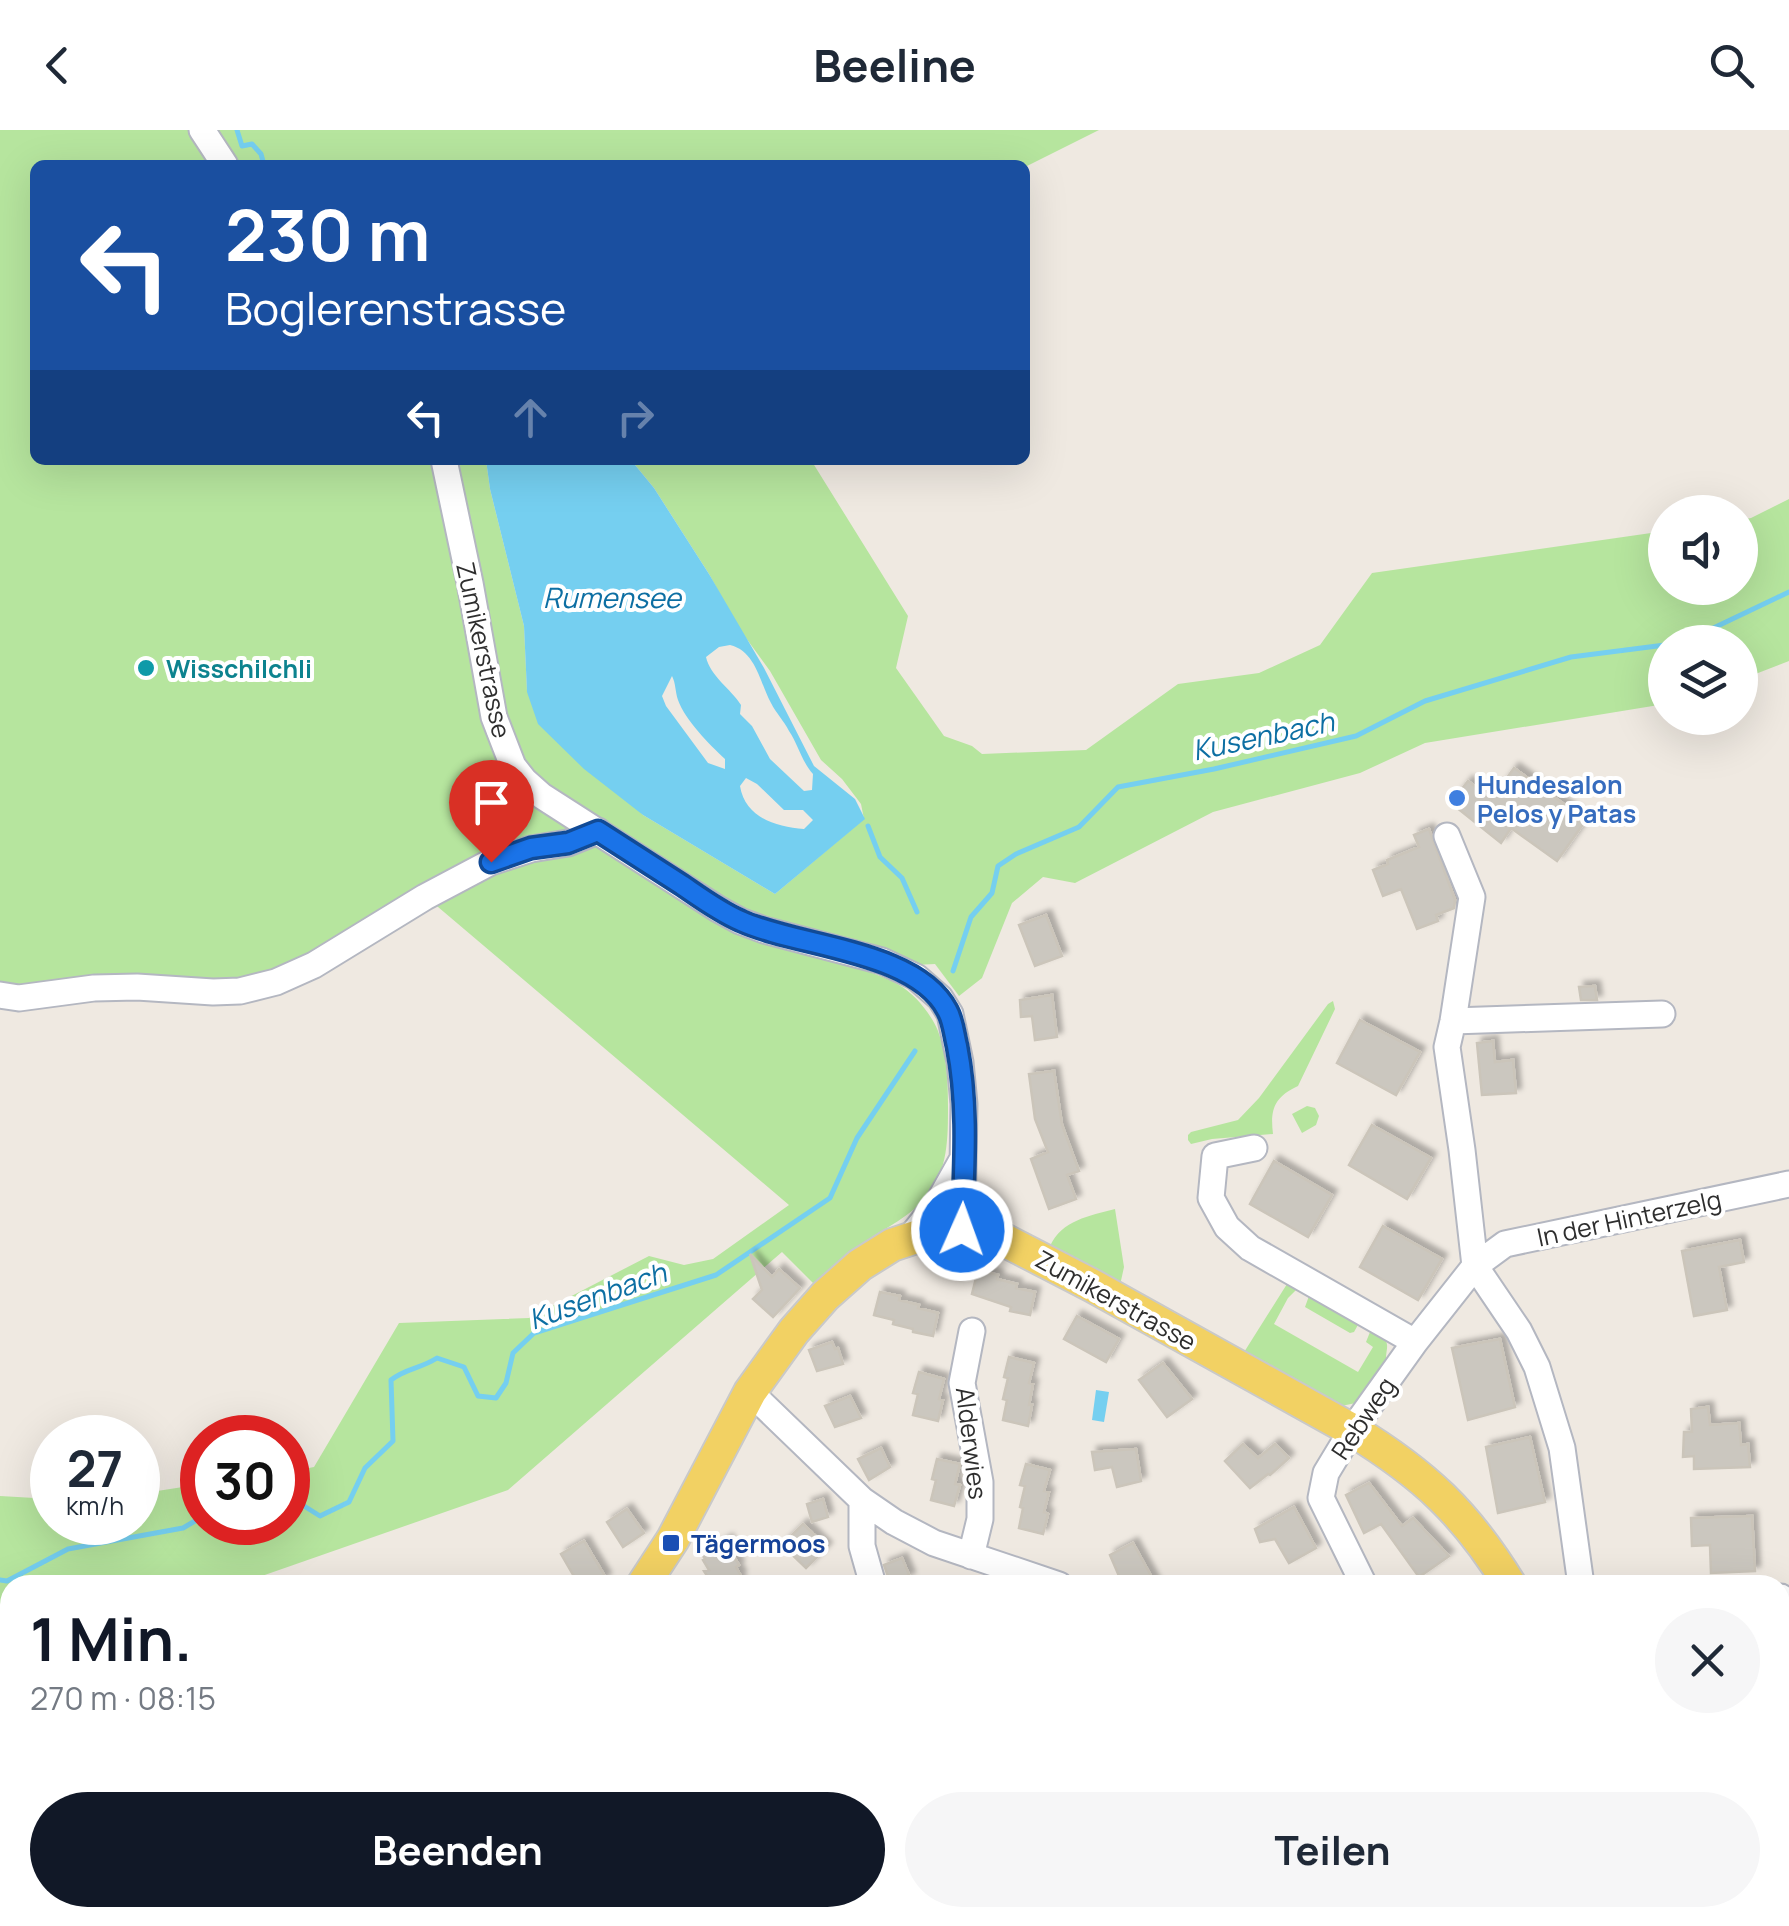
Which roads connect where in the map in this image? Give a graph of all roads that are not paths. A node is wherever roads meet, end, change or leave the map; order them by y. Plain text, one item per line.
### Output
1 (202, 130) edge
2 (223, 160) edge
3 (445, 465) edge
4 (598, 831) junction
5 (1447, 836) dead end
6 (0, 996) edge
7 (1662, 1014) dead end
8 (1454, 1021) junction
9 (1254, 1148) dead end
10 (965, 1153) junction
11 (1789, 1184) edge
12 (962, 1230) junction
13 (908, 1239) junction
14 (1475, 1266) junction
15 (972, 1330) dead end
16 (1415, 1342) junction
17 (750, 1392) junction
18 (1352, 1430) junction
19 (862, 1500) junction
20 (971, 1556) junction
21 (650, 1575) edge
22 (870, 1575) edge
23 (1029, 1575) edge
24 (1359, 1575) edge
25 (1504, 1575) edge
26 (1581, 1575) edge

1 - 2 street
3 - 4 street, Zumikerstrasse
4 - 6 street
4 - 10 street, Zumikerstrasse
5 - 8 street
7 - 8 street
8 - 14 street
9 - 16 street
10 - 12 street, Zumikerstrasse
10 - 13 street
11 - 14 street, In der Hinterzelg
12 - 13 main road
12 - 18 main road, Zumikerstrasse
13 - 17 main road
14 - 16 street, Rebweg
14 - 26 street
15 - 20 street, Alderwies
16 - 18 street, Rebweg
17 - 19 street
17 - 21 main road
18 - 24 street, Rebweg
18 - 25 main road, Zumikerstrasse
19 - 20 street
19 - 22 street
20 - 23 street

